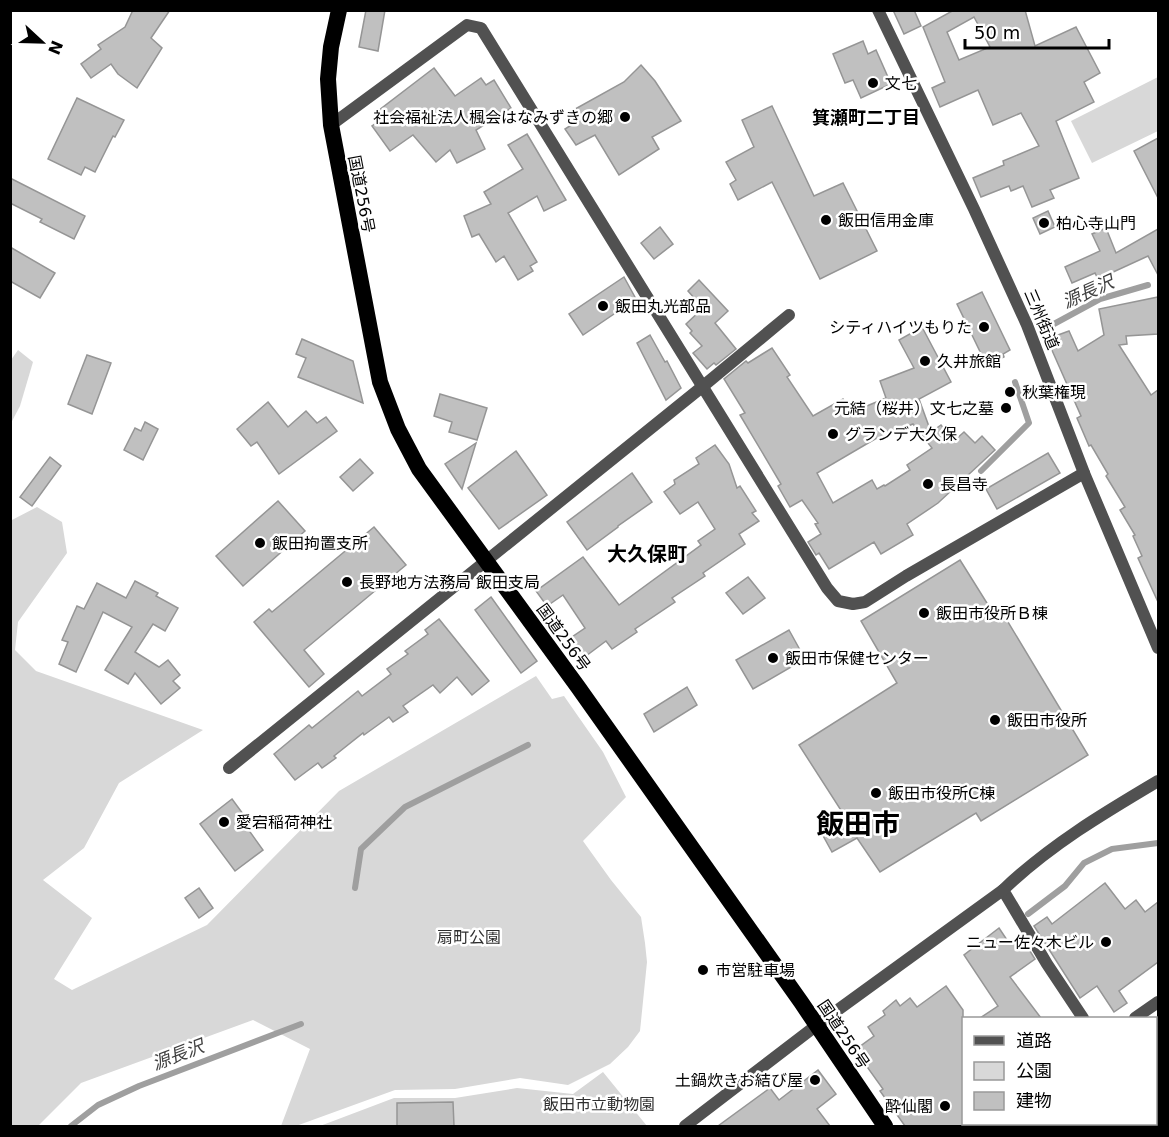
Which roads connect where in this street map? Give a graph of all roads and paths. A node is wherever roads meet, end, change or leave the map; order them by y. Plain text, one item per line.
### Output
1 (339, 10) edge
2 (878, 10) edge
3 (331, 125) junction
4 (789, 315) dead end
5 (702, 387) junction
6 (1084, 473) junction
7 (486, 560) junction
8 (1158, 648) edge
9 (229, 768) dead end
10 (1158, 781) edge
11 (1004, 890) junction
12 (1158, 1002) edge
13 (1082, 1017) edge
14 (1136, 1017) edge
15 (816, 1025) junction
16 (685, 1126) edge
17 (885, 1126) edge

1 - 3 highway, 国道256号
2 - 6 street, 三州街道
3 - 5 street
3 - 7 highway, 国道256号
4 - 5 street
5 - 6 street
5 - 7 street
6 - 8 street, 三州街道
7 - 9 street
7 - 15 highway, 国道256号
10 - 11 street
11 - 13 street
11 - 15 street
12 - 14 street
15 - 16 street
15 - 17 highway, 国道256号

